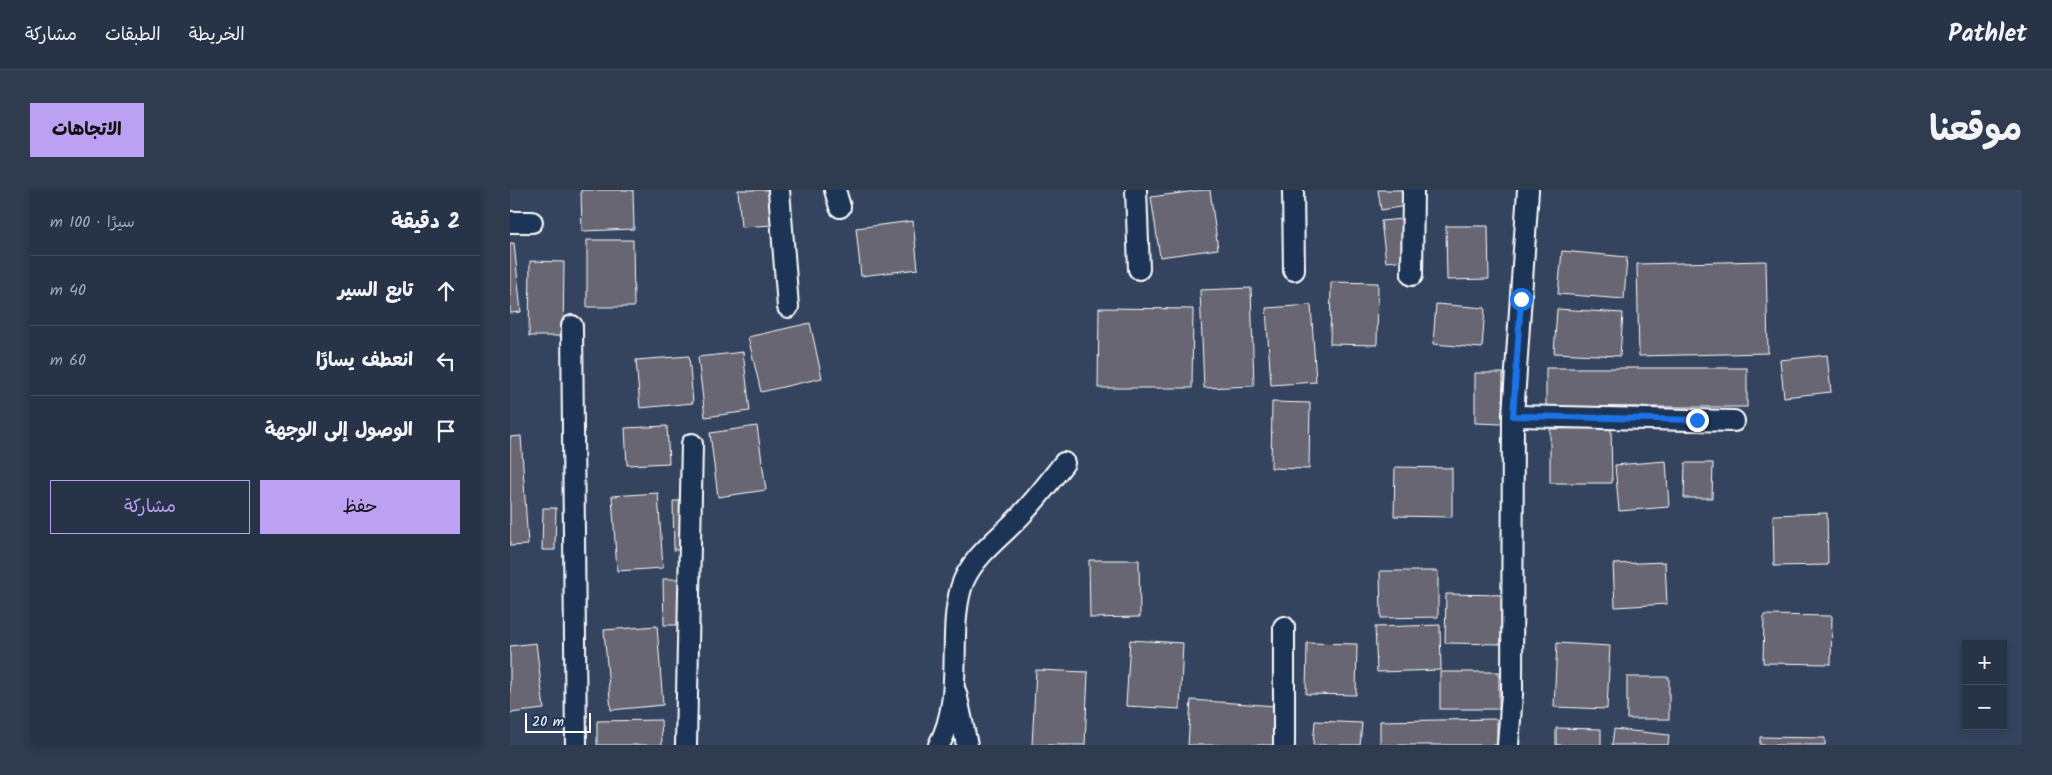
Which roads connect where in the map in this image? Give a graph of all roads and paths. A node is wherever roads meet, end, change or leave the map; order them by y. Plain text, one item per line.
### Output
1 (779, 190) edge
2 (1136, 190) edge
3 (1293, 190) edge
4 (1413, 190) edge
5 (1528, 190) edge
6 (510, 222) edge
7 (532, 222) dead end
8 (1139, 269) dead end
9 (1294, 270) dead end
10 (1412, 274) dead end
11 (788, 307) dead end
12 (572, 326) dead end
13 (1513, 416) junction
14 (1734, 421) dead end
15 (692, 444) dead end
16 (1064, 463) dead end
17 (1284, 627) dead end
18 (954, 686) junction
19 (576, 745) edge
20 (686, 745) edge
21 (939, 745) edge
22 (966, 745) edge
23 (1284, 745) edge
24 (1508, 745) edge

1 - 11 street
2 - 8 street
3 - 9 street
4 - 10 street
5 - 13 street
6 - 7 street
12 - 19 street
13 - 14 street
13 - 24 street
15 - 20 street
16 - 18 street
17 - 23 street
18 - 21 street
18 - 22 street

